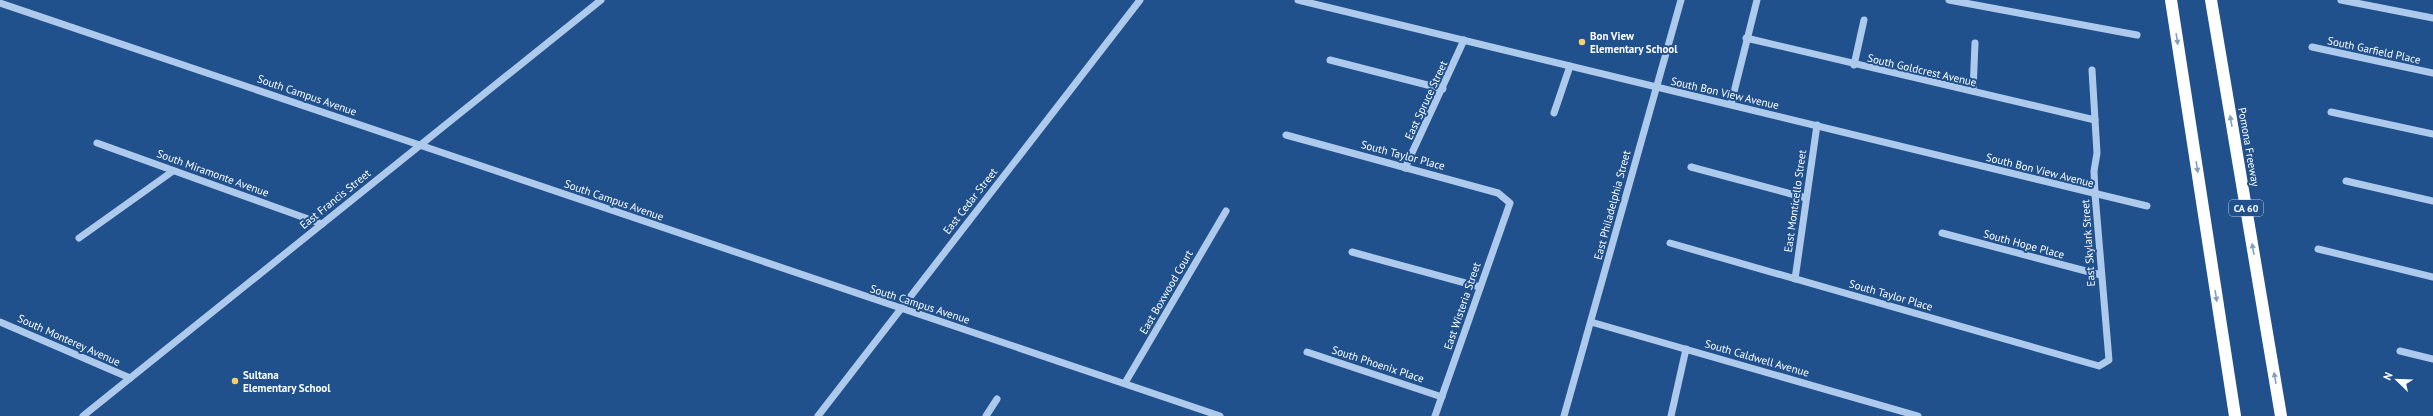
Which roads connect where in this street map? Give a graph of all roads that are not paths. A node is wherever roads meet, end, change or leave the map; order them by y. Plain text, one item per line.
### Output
1 (601, 0) edge
2 (1140, 0) edge
3 (1298, 0) edge
4 (1681, 0) edge
5 (1757, 0) edge
6 (1948, 0) edge
7 (2211, 0) edge
8 (2342, 0) edge
9 (2171, 2) edge
10 (0, 3) edge
11 (2433, 18) edge
12 (1864, 20) dead end
13 (2137, 35) dead end
14 (1746, 38) junction
15 (1464, 40) junction
16 (1975, 43) dead end
17 (2312, 47) dead end
18 (1330, 60) dead end
19 (1854, 65) junction
20 (1570, 66) junction
21 (2092, 70) dead end
22 (2433, 73) edge
23 (1656, 87) junction
24 (1443, 89) junction
25 (1973, 91) junction
26 (1731, 104) junction
27 (2331, 112) dead end
28 (1554, 113) dead end
29 (2094, 120) junction
30 (1817, 125) junction
31 (2433, 134) edge
32 (1286, 135) dead end
33 (97, 143) dead end
34 (420, 145) junction
35 (1691, 167) dead end
36 (1405, 168) junction
37 (173, 171) junction
38 (2346, 181) dead end
39 (2095, 194) junction
40 (1806, 198) junction
41 (2433, 201) edge
42 (1510, 203) joint
43 (2147, 206) dead end
44 (1226, 211) dead end
45 (322, 224) junction
46 (1942, 233) dead end
47 (79, 238) dead end
48 (1670, 244) dead end
49 (2318, 249) dead end
50 (1352, 252) dead end
51 (2101, 275) junction
52 (2433, 277) edge
53 (1795, 279) junction
54 (1480, 287) junction
55 (900, 309) junction
56 (0, 322) edge
57 (1591, 322) junction
58 (1686, 349) junction
59 (2400, 351) dead end
60 (1306, 352) dead end
61 (2433, 359) edge
62 (2105, 364) joint
63 (130, 378) junction
64 (1125, 383) junction
65 (1442, 396) junction
66 (997, 399) dead end
67 (83, 416) edge
68 (818, 416) edge
69 (986, 416) edge
70 (1220, 416) edge
71 (1435, 416) edge
72 (1564, 416) edge
73 (1671, 416) edge
74 (1918, 416) edge
75 (2235, 416) edge
76 (2281, 416) edge

1 - 34 street, East Francis Street
2 - 55 street, East Cedar Street
3 - 15 street, South Bon View Avenue
4 - 23 street, East Philadelphia Street
5 - 14 street
6 - 13 street
76 -> 7 highway, Pomona Freeway / CA 60
8 - 11 street
9 -> 75 highway
10 - 34 street, South Campus Avenue
12 - 19 street
14 - 19 street, South Goldcrest Avenue
14 - 26 street
15 - 20 street, South Bon View Avenue
15 - 24 street, East Spruce Street
16 - 25 street
17 - 22 street, South Garfield Place
18 - 24 street
19 - 25 street, South Goldcrest Avenue
20 - 23 street, South Bon View Avenue
20 - 28 street
21 - 29 street, East Skylark Street
23 - 26 street, South Bon View Avenue
23 - 57 street, East Philadelphia Street
24 - 36 street, East Spruce Street
25 - 29 street, South Goldcrest Avenue
26 - 30 street, South Bon View Avenue
27 - 31 street
29 - 39 street, East Skylark Street
30 - 39 street, South Bon View Avenue
30 - 40 street, East Monticello Street
32 - 36 street, South Taylor Place
33 - 37 street, South Miramonte Avenue
34 - 45 street, East Francis Street
34 - 55 street, South Campus Avenue
35 - 40 street
36 - 42 street, South Taylor Place
37 - 45 street, South Miramonte Avenue
37 - 47 street
38 - 41 street
39 - 43 street, South Bon View Avenue
39 - 51 street, East Skylark Street
40 - 53 street, East Monticello Street
42 - 54 street, East Wisteria Street
44 - 64 street, East Boxwood Court
45 - 63 street, East Francis Street
46 - 51 street, South Hope Place
48 - 53 street, South Taylor Place
49 - 52 street
50 - 54 street
51 - 62 street, East Skylark Street
53 - 62 street, South Taylor Place
54 - 65 street, East Wisteria Street
55 - 64 street, South Campus Avenue
55 - 68 street, East Cedar Street
56 - 63 street, South Monterey Avenue
57 - 58 street, South Caldwell Avenue
57 - 72 street, East Philadelphia Street
58 - 73 street
58 - 74 street, South Caldwell Avenue
59 - 61 street
60 - 65 street, South Phoenix Place
63 - 67 street, East Francis Street
64 - 70 street, South Campus Avenue
65 - 71 street, East Wisteria Street
66 - 69 street

